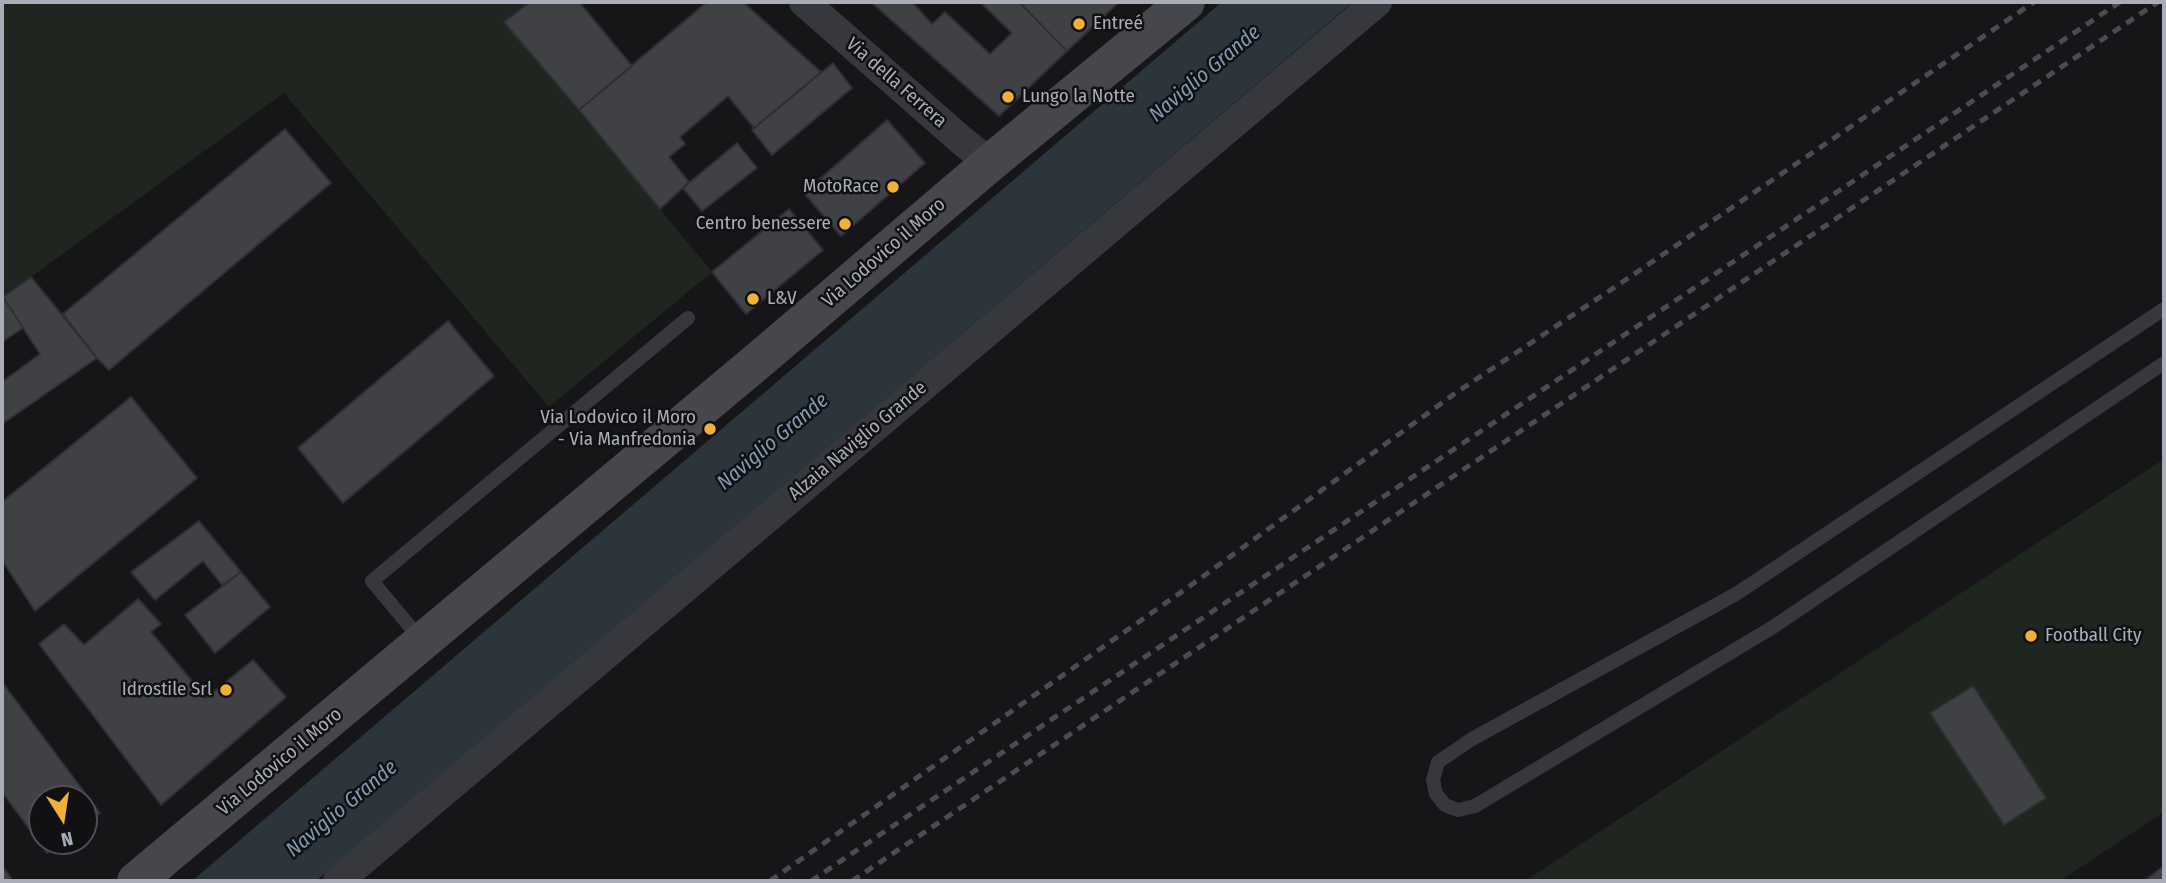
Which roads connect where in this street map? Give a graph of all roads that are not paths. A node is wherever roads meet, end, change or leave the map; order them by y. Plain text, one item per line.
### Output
1 (804, 2) edge
2 (1186, 2) edge
3 (1377, 2) edge
4 (990, 163) junction
5 (2164, 309) edge
6 (688, 318) dead end
7 (2164, 363) edge
8 (423, 642) junction
9 (136, 881) edge
10 (338, 881) edge

1 - 4 street, Via della Ferrera
2 - 4 street, Via Lodovico il Moro
3 - 10 street, Alzaia Naviglio Grande
4 - 8 street, Via Lodovico il Moro
5 - 7 lane
6 - 8 lane
8 - 9 street, Via Lodovico il Moro

